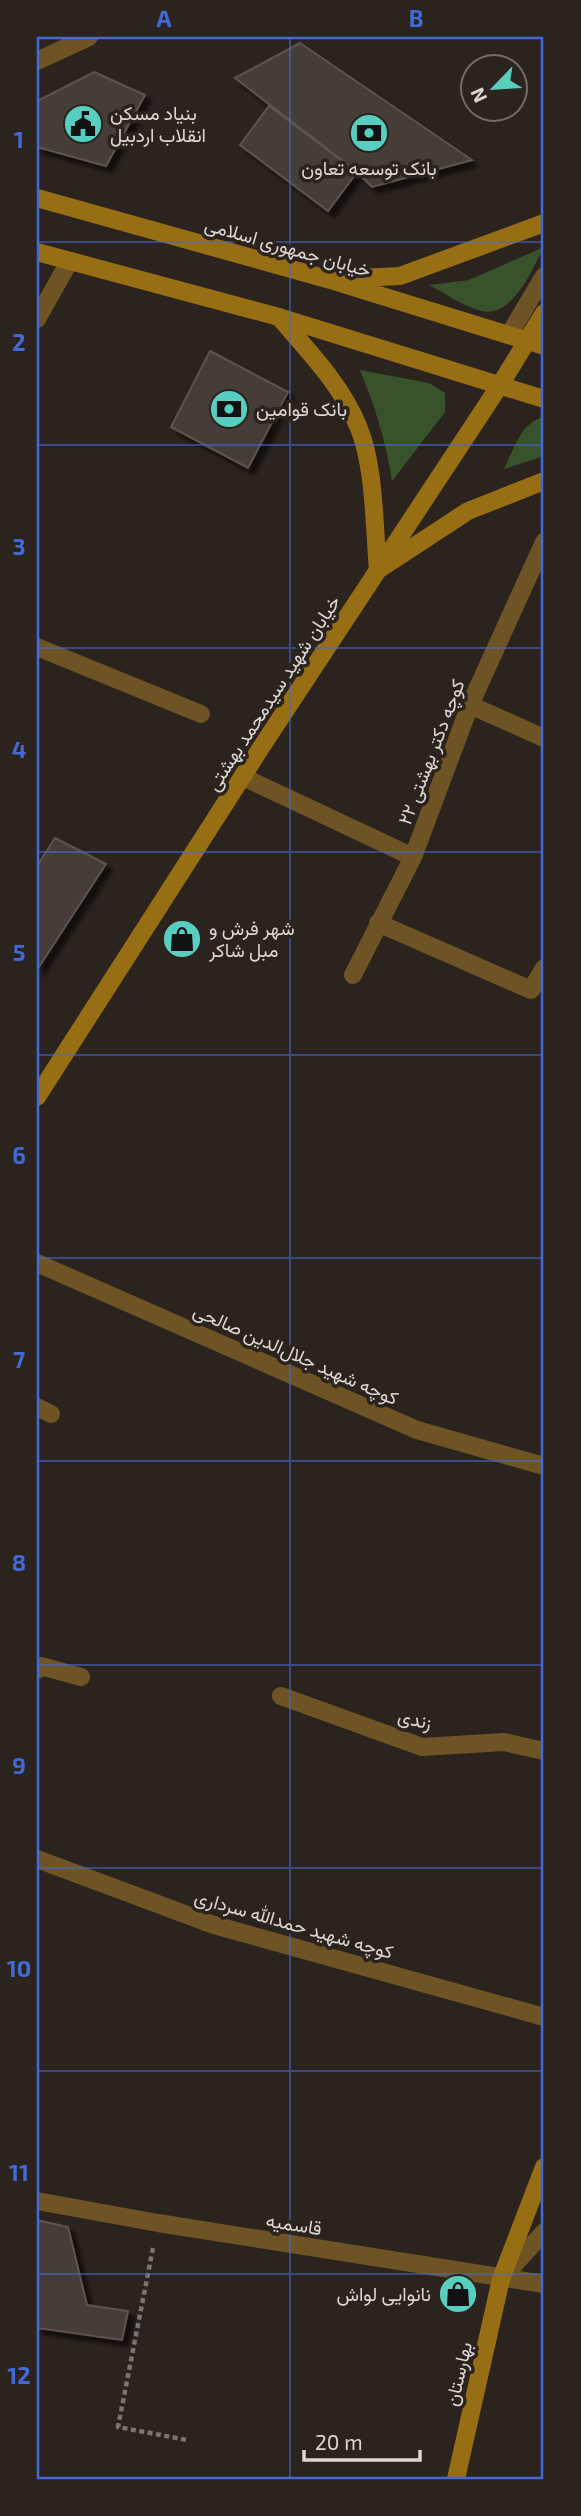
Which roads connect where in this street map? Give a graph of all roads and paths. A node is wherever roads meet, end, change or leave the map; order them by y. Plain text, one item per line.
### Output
1 (89, 37) edge
2 (37, 61) edge
3 (37, 198) edge
4 (544, 223) edge
5 (37, 252) edge
6 (68, 261) junction
7 (544, 276) edge
8 (327, 279) junction
9 (544, 313) edge
10 (279, 317) junction
11 (37, 319) edge
12 (518, 338) junction
13 (544, 346) edge
14 (500, 385) junction
15 (544, 400) edge
16 (544, 481) edge
17 (544, 542) edge
18 (378, 570) junction
19 (37, 647) edge
20 (470, 705) junction
21 (201, 714) dead end
22 (544, 738) edge
23 (243, 777) junction
24 (413, 857) junction
25 (378, 923) junction
26 (544, 968) edge
27 (353, 975) dead end
28 (37, 1097) edge
29 (37, 1263) edge
30 (544, 1466) edge
31 (37, 1670) edge
32 (81, 1677) dead end
33 (281, 1696) dead end
34 (544, 1751) edge
35 (37, 1859) edge
36 (544, 2017) edge
37 (544, 2167) edge
38 (37, 2202) edge
39 (158, 2223) junction
40 (544, 2232) edge
41 (501, 2279) junction
42 (544, 2284) edge
43 (187, 2440) dead end
44 (456, 2479) edge

1 - 2 street
3 - 8 main road, خیابان جمهوری اسلامی
4 - 8 main road
5 - 6 main road
6 - 10 main road
6 - 11 street
7 - 12 street
8 - 12 main road, خیابان جمهوری اسلامی
9 - 12 main road, خیابان شهید سیدمحمد بهشتی
10 - 14 main road
10 - 18 main road
12 - 13 main road, خیابان جمهوری اسلامی
12 - 14 main road, خیابان شهید سیدمحمد بهشتی
14 - 15 main road
14 - 18 main road, خیابان شهید سیدمحمد بهشتی
16 - 18 main road
17 - 20 street, کوچه دکتر بهشتی ۲۲
18 - 23 main road, خیابان شهید سیدمحمد بهشتی
19 - 21 street
20 - 22 street
20 - 24 street, کوچه دکتر بهشتی ۲۲
23 - 24 street
23 - 28 main road, خیابان شهید سیدمحمد بهشتی
24 - 25 street, کوچه دکتر بهشتی ۲۲
25 - 26 street
25 - 27 street, کوچه دکتر بهشتی ۲۲
29 - 30 street, کوچه شهید جلال‌الدین صالحی
31 - 32 street
33 - 34 street, زندی
35 - 36 street, کوچه شهید حمدالله سرداری
37 - 41 main road, بهارستان
38 - 39 street, قاسمیه
39 - 41 street, قاسمیه
39 - 43 path
40 - 41 street
41 - 42 street, قاسمیه
41 - 44 main road, بهارستان

